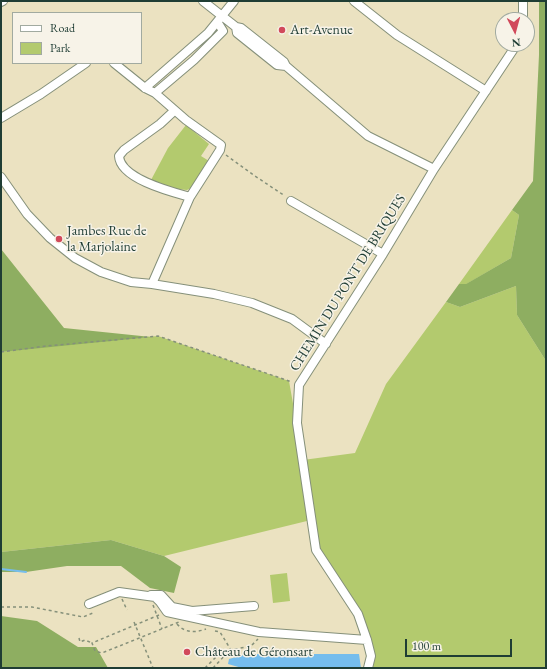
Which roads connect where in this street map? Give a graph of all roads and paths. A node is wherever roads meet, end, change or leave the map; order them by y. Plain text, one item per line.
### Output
1 (203, 1) edge
2 (234, 1) edge
3 (354, 1) edge
4 (522, 2) edge
5 (523, 12) edge
6 (220, 20) junction
7 (512, 52) edge
8 (85, 64) edge
9 (115, 64) edge
10 (145, 88) junction
11 (486, 91) junction
12 (154, 93) junction
13 (174, 111) junction
14 (1, 118) edge
15 (220, 150) junction
16 (434, 169) junction
17 (1, 177) edge
18 (190, 197) junction
19 (291, 201) joint
20 (383, 254) junction
21 (152, 284) junction
22 (326, 344) junction
23 (1, 352) edge
24 (299, 385) junction
25 (149, 596) junction
26 (89, 604) dead end
27 (254, 606) dead end
28 (1, 607) edge
29 (167, 612) junction
30 (92, 614) dead end
31 (182, 615) junction
32 (157, 616) junction
33 (134, 622) dead end
34 (176, 623) junction
35 (207, 628) dead end
36 (162, 629) junction
37 (214, 630) dead end
38 (259, 632) junction
39 (79, 638) dead end
40 (140, 638) junction
41 (368, 640) junction
42 (92, 643) junction
43 (231, 650) junction
44 (153, 668) edge
45 (205, 668) edge
46 (213, 668) edge
47 (368, 668) edge

1 - 6 street
2 - 6 street
3 - 11 street
4 - 5 street
6 - 10 street
6 - 12 street
6 - 16 street
7 - 11 street, CHEMIN DU PONT DE BRIQUES
8 - 14 street
9 - 10 street
10 - 12 street
11 - 16 street, CHEMIN DU PONT DE BRIQUES
12 - 13 street
13 - 15 street
13 - 18 street
15 - 18 street
15 - 19 path
16 - 20 street, CHEMIN DU PONT DE BRIQUES
17 - 21 street
18 - 21 street
19 - 20 street
20 - 22 street, CHEMIN DU PONT DE BRIQUES
21 - 22 street
22 - 24 street, CHEMIN DU PONT DE BRIQUES
23 - 24 path
24 - 41 street, CHEMIN DU PONT DE BRIQUES
25 - 26 street
25 - 27 street
25 - 29 street
25 - 32 path
28 - 30 path
29 - 31 street
29 - 32 path
31 - 34 path
31 - 38 street
32 - 36 path
32 - 42 path
33 - 40 path
34 - 35 path
34 - 36 path
36 - 40 path
37 - 43 path
38 - 41 street
38 - 43 path
39 - 42 path
40 - 42 path
40 - 44 path
41 - 47 street, CHEMIN DU PONT DE BRIQUES
43 - 45 path
43 - 46 path

